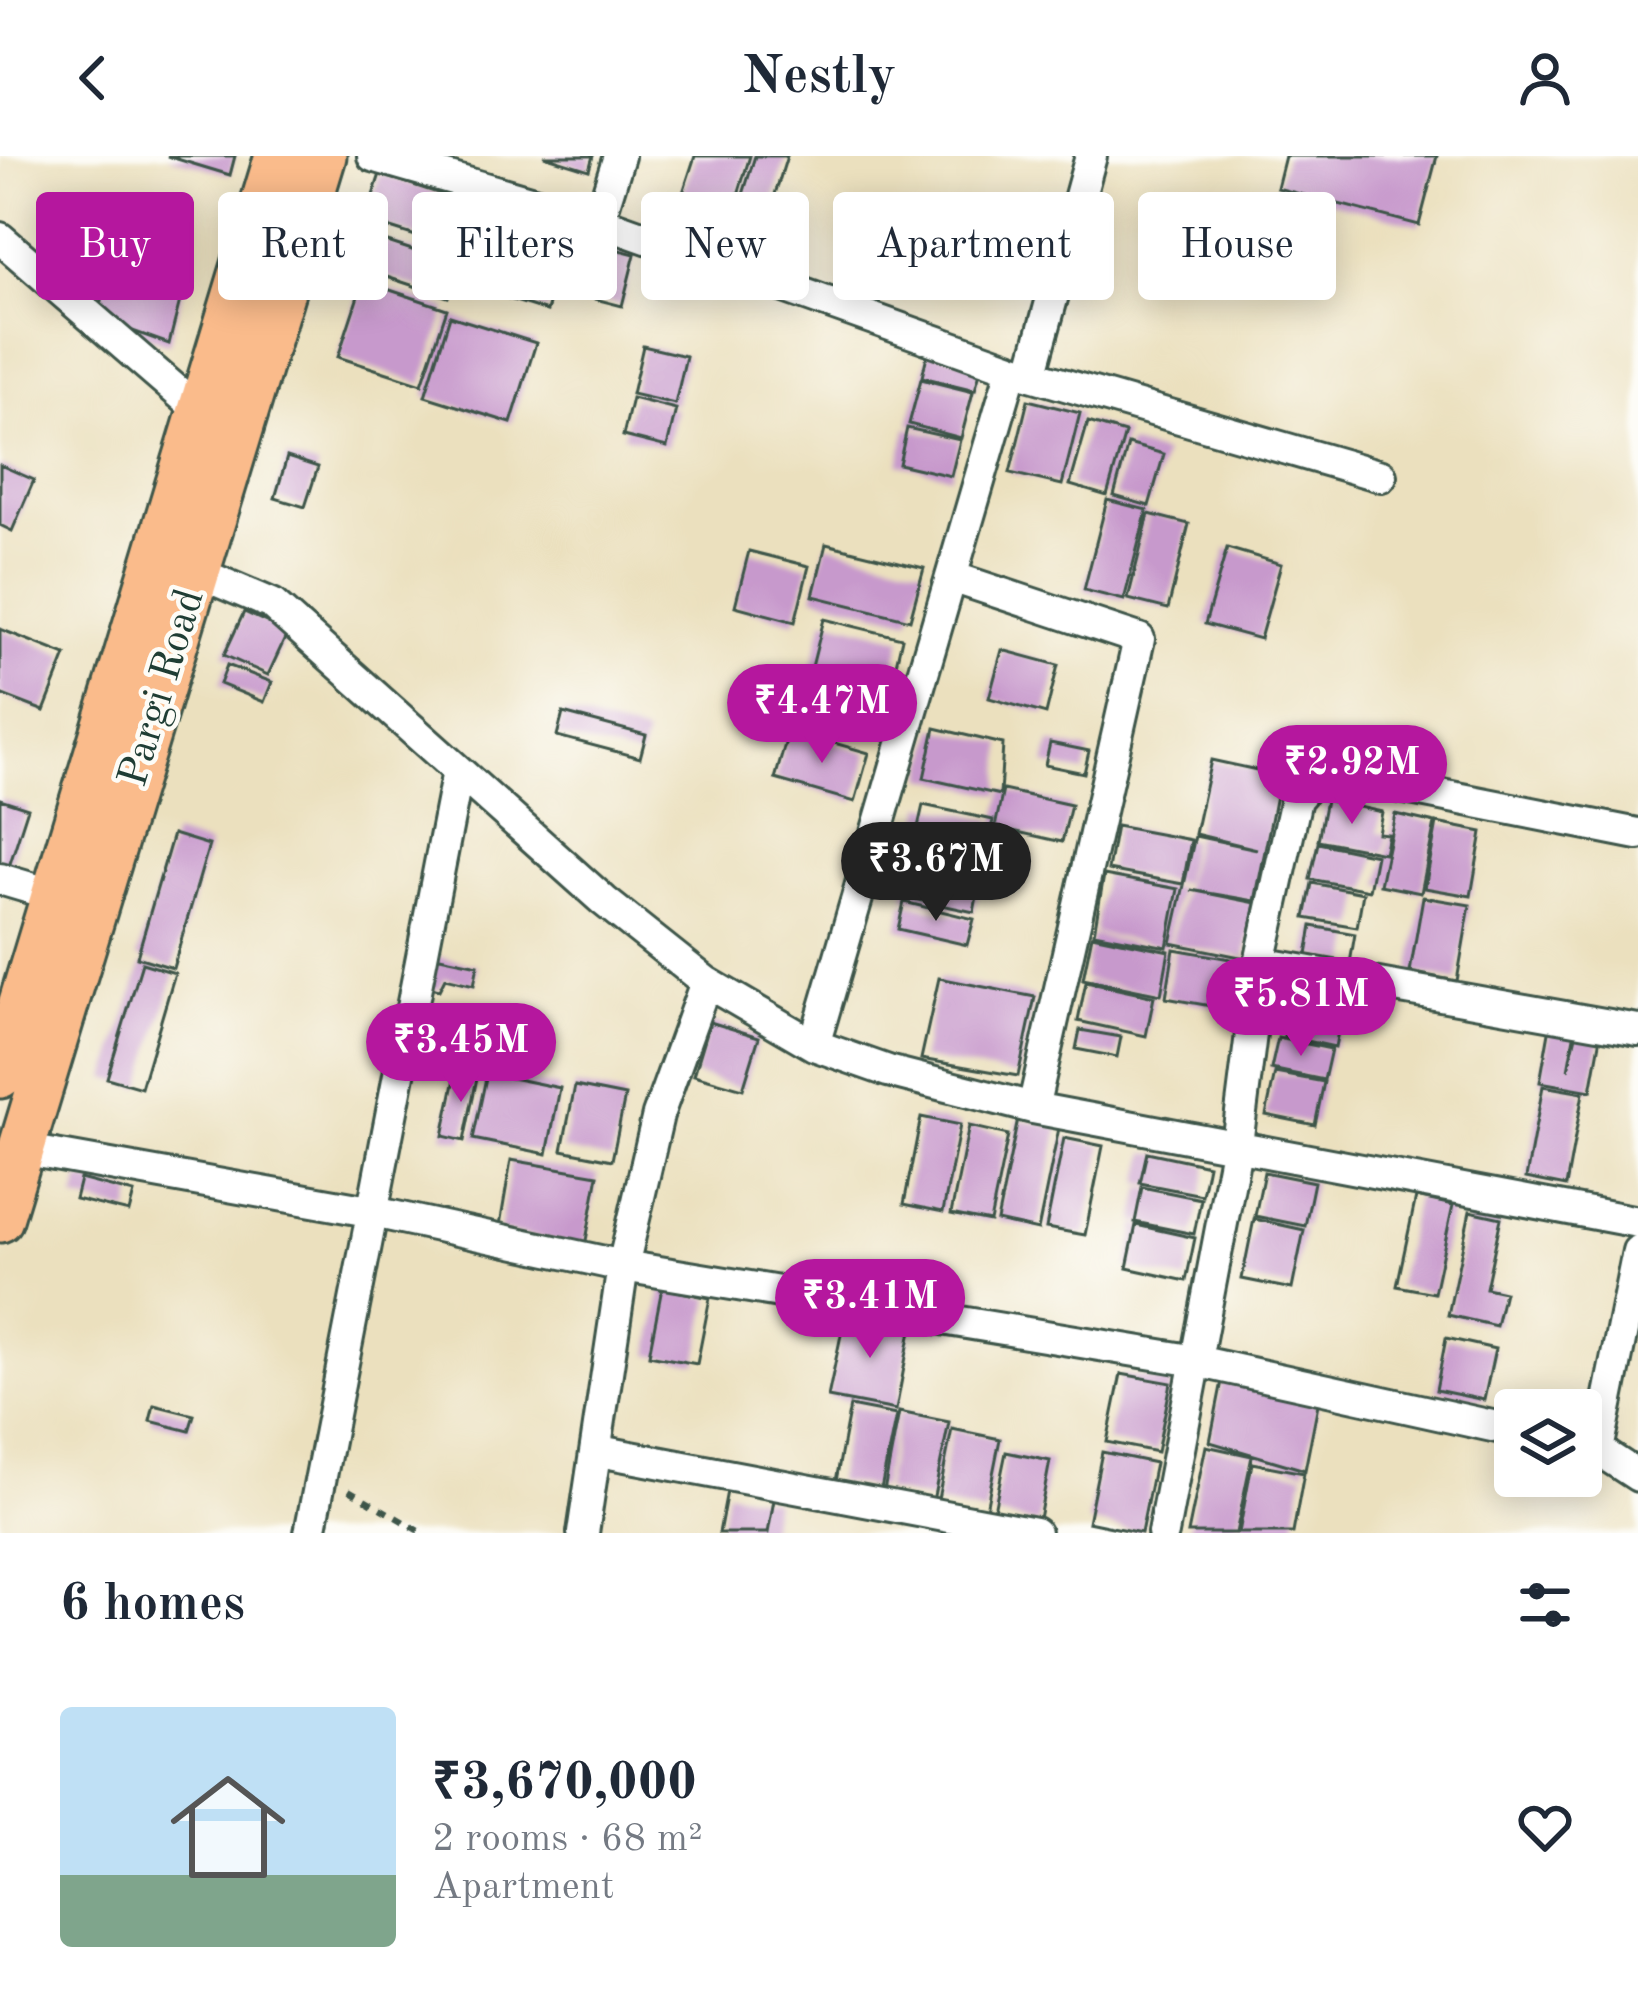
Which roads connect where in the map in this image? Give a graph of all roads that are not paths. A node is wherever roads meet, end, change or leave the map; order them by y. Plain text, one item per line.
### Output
1 (278, 156) edge
2 (322, 156) edge
3 (373, 156) edge
4 (619, 156) edge
5 (1091, 156) edge
6 (498, 192) edge
7 (608, 192) edge
8 (617, 227) edge
9 (0, 238) edge
10 (1022, 372) junction
11 (200, 411) junction
12 (1381, 476) dead end
13 (194, 571) junction
14 (952, 577) junction
15 (458, 771) junction
16 (1638, 834) edge
17 (0, 879) edge
18 (54, 895) junction
19 (1260, 963) junction
20 (706, 982) junction
21 (1638, 1030) edge
22 (814, 1045) junction
23 (0, 1075) edge
24 (1033, 1108) junction
25 (1238, 1144) junction
26 (21, 1149) junction
27 (369, 1211) junction
28 (0, 1220) edge
29 (1638, 1222) edge
30 (1638, 1251) edge
31 (623, 1266) junction
32 (1196, 1361) junction
33 (1602, 1399) edge
34 (1494, 1426) edge
35 (599, 1451) junction
36 (1602, 1455) edge
37 (1638, 1476) edge
38 (310, 1533) edge
39 (583, 1533) edge
40 (1035, 1533) edge
41 (1163, 1533) edge

1 - 11 main road, Pargi Road
2 - 13 main road, Pargi Road
3 - 6 street
4 - 7 street
5 - 10 street
8 - 10 street
9 - 11 street
10 - 12 street
10 - 14 street
11 - 18 main road, Pargi Road
13 - 15 street
13 - 26 main road, Pargi Road
14 - 22 street
14 - 24 street
15 - 20 street
15 - 27 street
16 - 19 street
17 - 18 street
18 - 23 main road, Pargi Road
19 - 21 street
19 - 25 street
20 - 22 street
20 - 31 street
22 - 24 street
24 - 25 street
25 - 29 street
25 - 32 street
26 - 27 street
26 - 28 main road, Pargi Road
27 - 31 street
27 - 38 street
30 - 33 street
31 - 32 street
31 - 35 street
32 - 34 street
32 - 41 street
35 - 39 street
35 - 40 street
36 - 37 street

